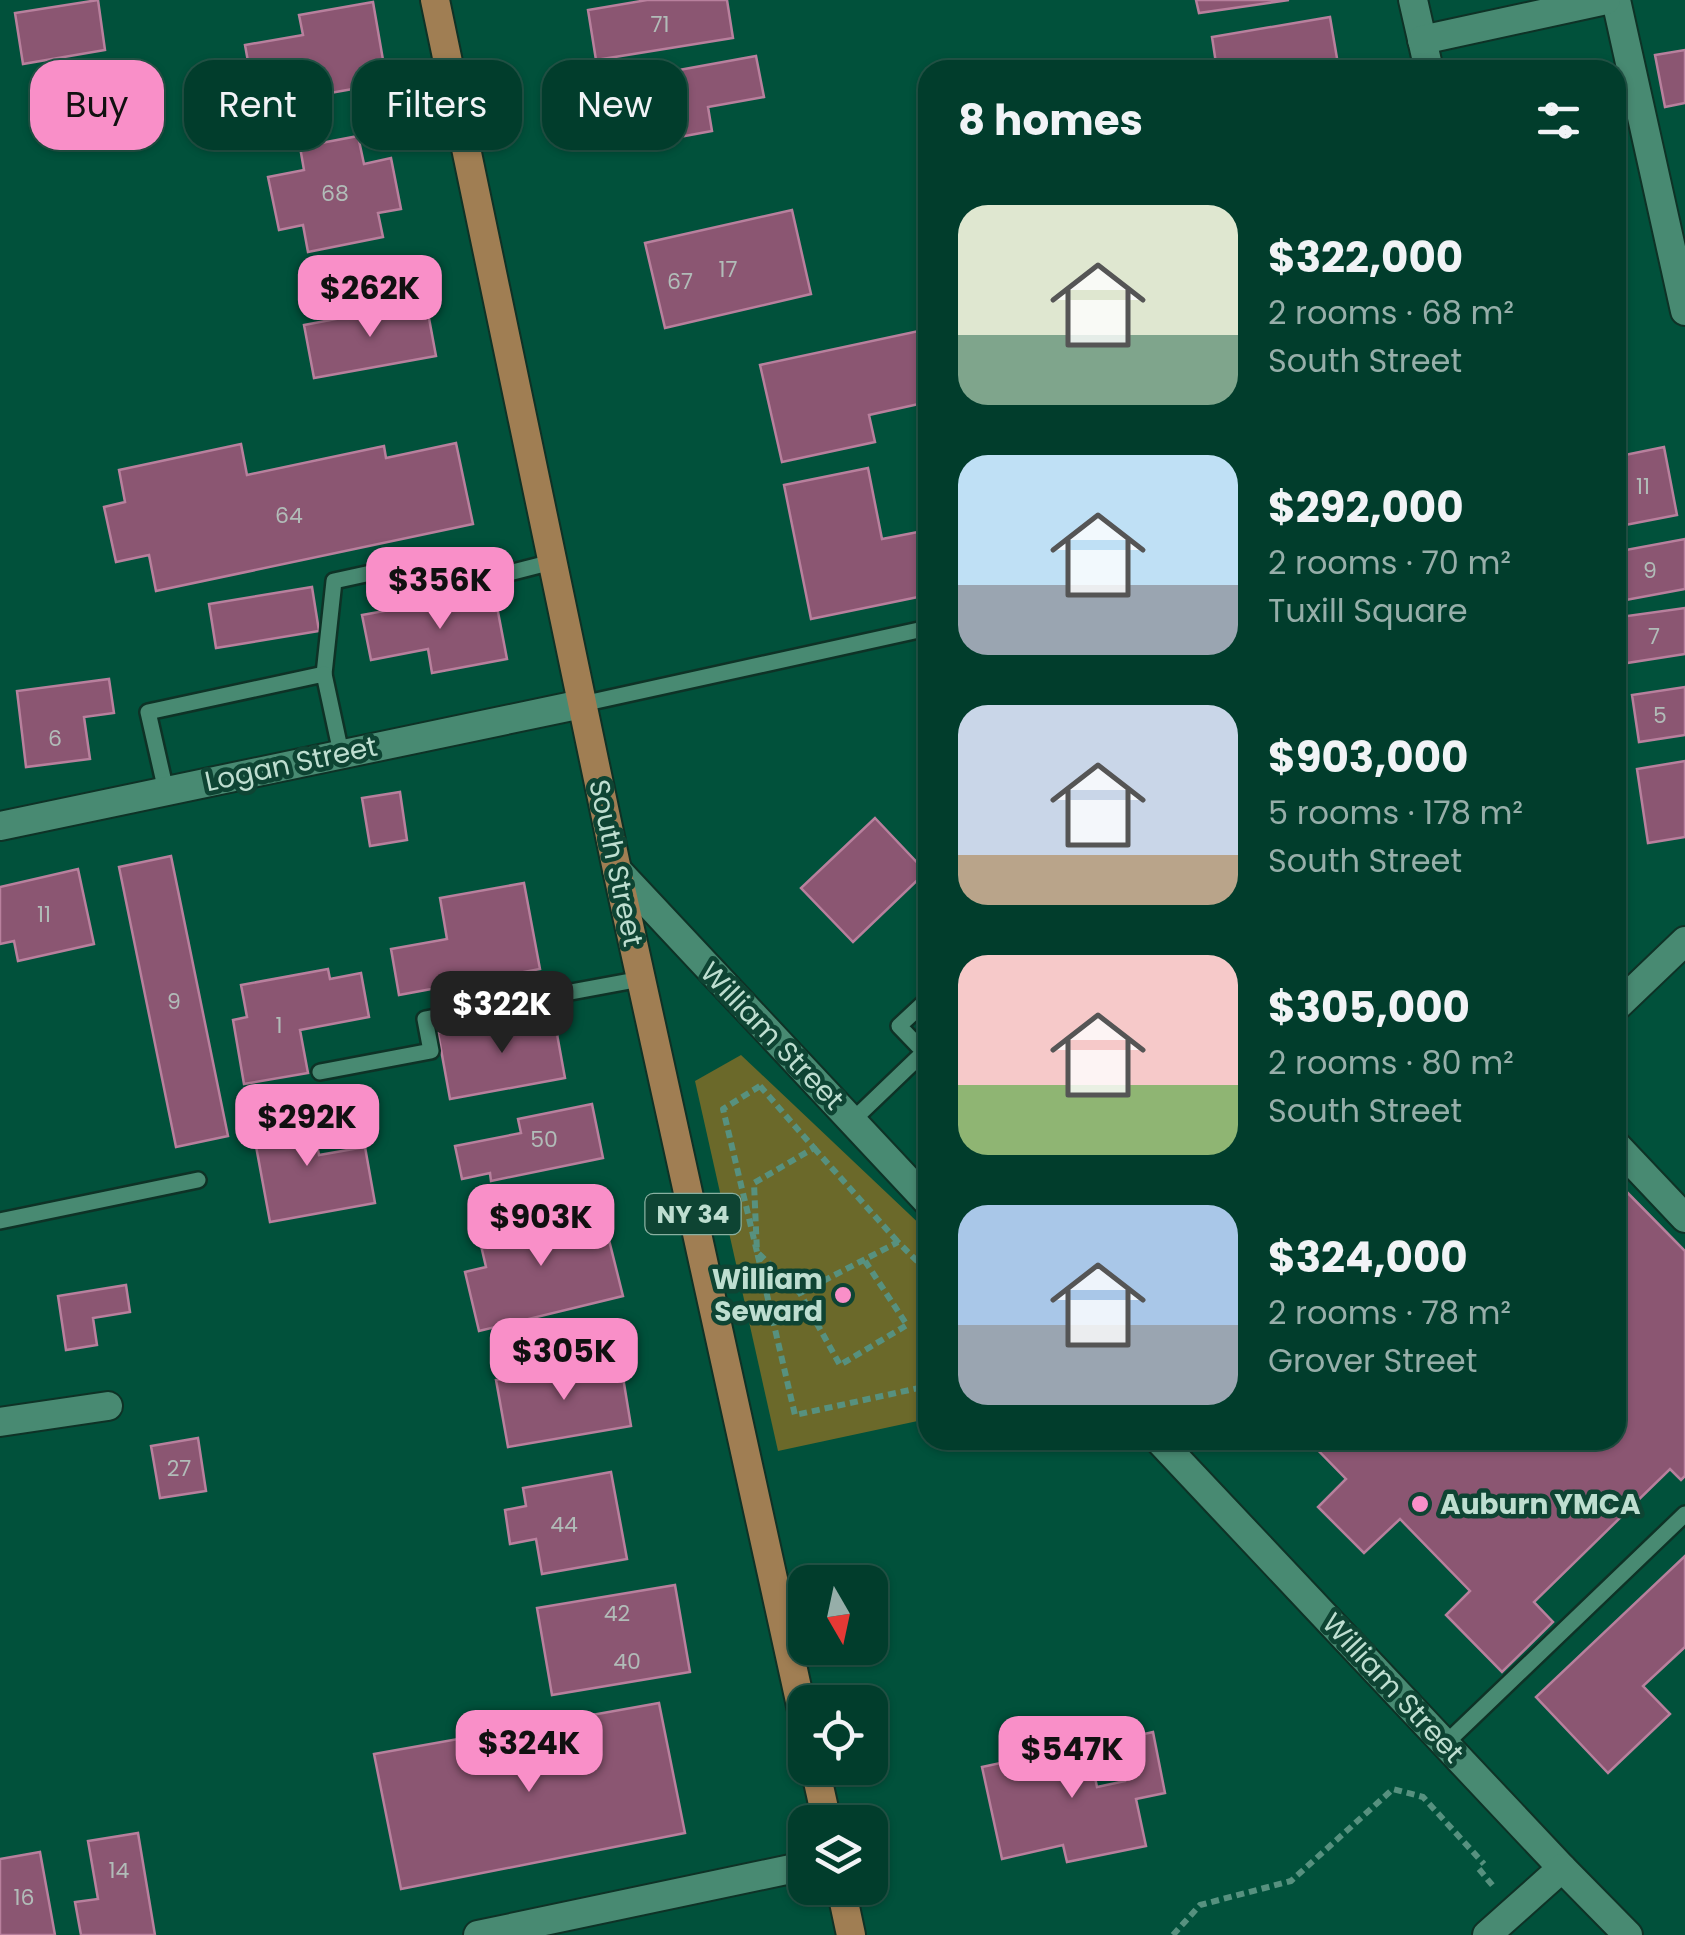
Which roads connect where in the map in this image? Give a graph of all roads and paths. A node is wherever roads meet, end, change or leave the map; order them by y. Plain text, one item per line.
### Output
1 (434, 0) edge
2 (1413, 0) edge
3 (1606, 0) edge
4 (1616, 0) edge
5 (1422, 40) junction
6 (1427, 60) edge
7 (1685, 311) edge
8 (552, 562) junction
9 (918, 630) edge
10 (324, 674) junction
11 (582, 704) junction
12 (341, 753) junction
13 (166, 791) junction
14 (0, 826) edge
15 (618, 870) junction
16 (1685, 941) edge
17 (641, 978) junction
18 (1626, 997) edge
19 (918, 1008) edge
20 (918, 1046) edge
21 (918, 1061) edge
22 (320, 1072) dead end
23 (852, 1121) junction
24 (814, 1148) junction
25 (1626, 1156) edge
26 (198, 1180) dead end
27 (918, 1191) edge
28 (1685, 1218) edge
29 (0, 1221) edge
30 (898, 1242) junction
31 (757, 1252) junction
32 (865, 1261) junction
33 (918, 1262) edge
34 (800, 1293) junction
35 (918, 1388) edge
36 (108, 1406) dead end
37 (0, 1422) edge
38 (1169, 1450) edge
39 (1685, 1514) edge
40 (796, 1685) edge
41 (1445, 1744) junction
42 (1562, 1868) junction
43 (788, 1870) edge
44 (1493, 1886) dead end
45 (844, 1905) edge
46 (478, 1935) edge
47 (850, 1935) edge
48 (1173, 1935) edge
49 (1487, 1935) edge
50 (1628, 1935) edge

1 - 8 main road, South Street / NY 34
2 - 5 street
3 - 5 street
4 - 7 street
5 - 6 street
8 - 10 lane
8 - 11 main road, South Street / NY 34
9 - 11 lane
10 - 12 lane
10 - 13 lane
11 - 12 street, Logan Street
11 - 15 main road, South Street / NY 34
12 - 13 street, Logan Street
13 - 14 street, Logan Street
15 - 17 main road, South Street / NY 34
15 - 23 street, William Street
16 - 18 street
17 - 22 lane
17 - 40 main road, South Street / NY 34
19 - 20 lane
21 - 23 lane
23 - 27 street, William Street
24 - 30 path
24 - 31 path
24 - 31 path
25 - 28 street
26 - 29 lane
30 - 32 path
30 - 33 path
31 - 34 path
31 - 35 path
32 - 34 path
32 - 34 path
36 - 37 street
38 - 41 street, William Street
39 - 41 lane
41 - 42 street, William Street
42 - 49 street
42 - 50 street, William Street
43 - 46 street
44 - 48 path
45 - 47 main road

